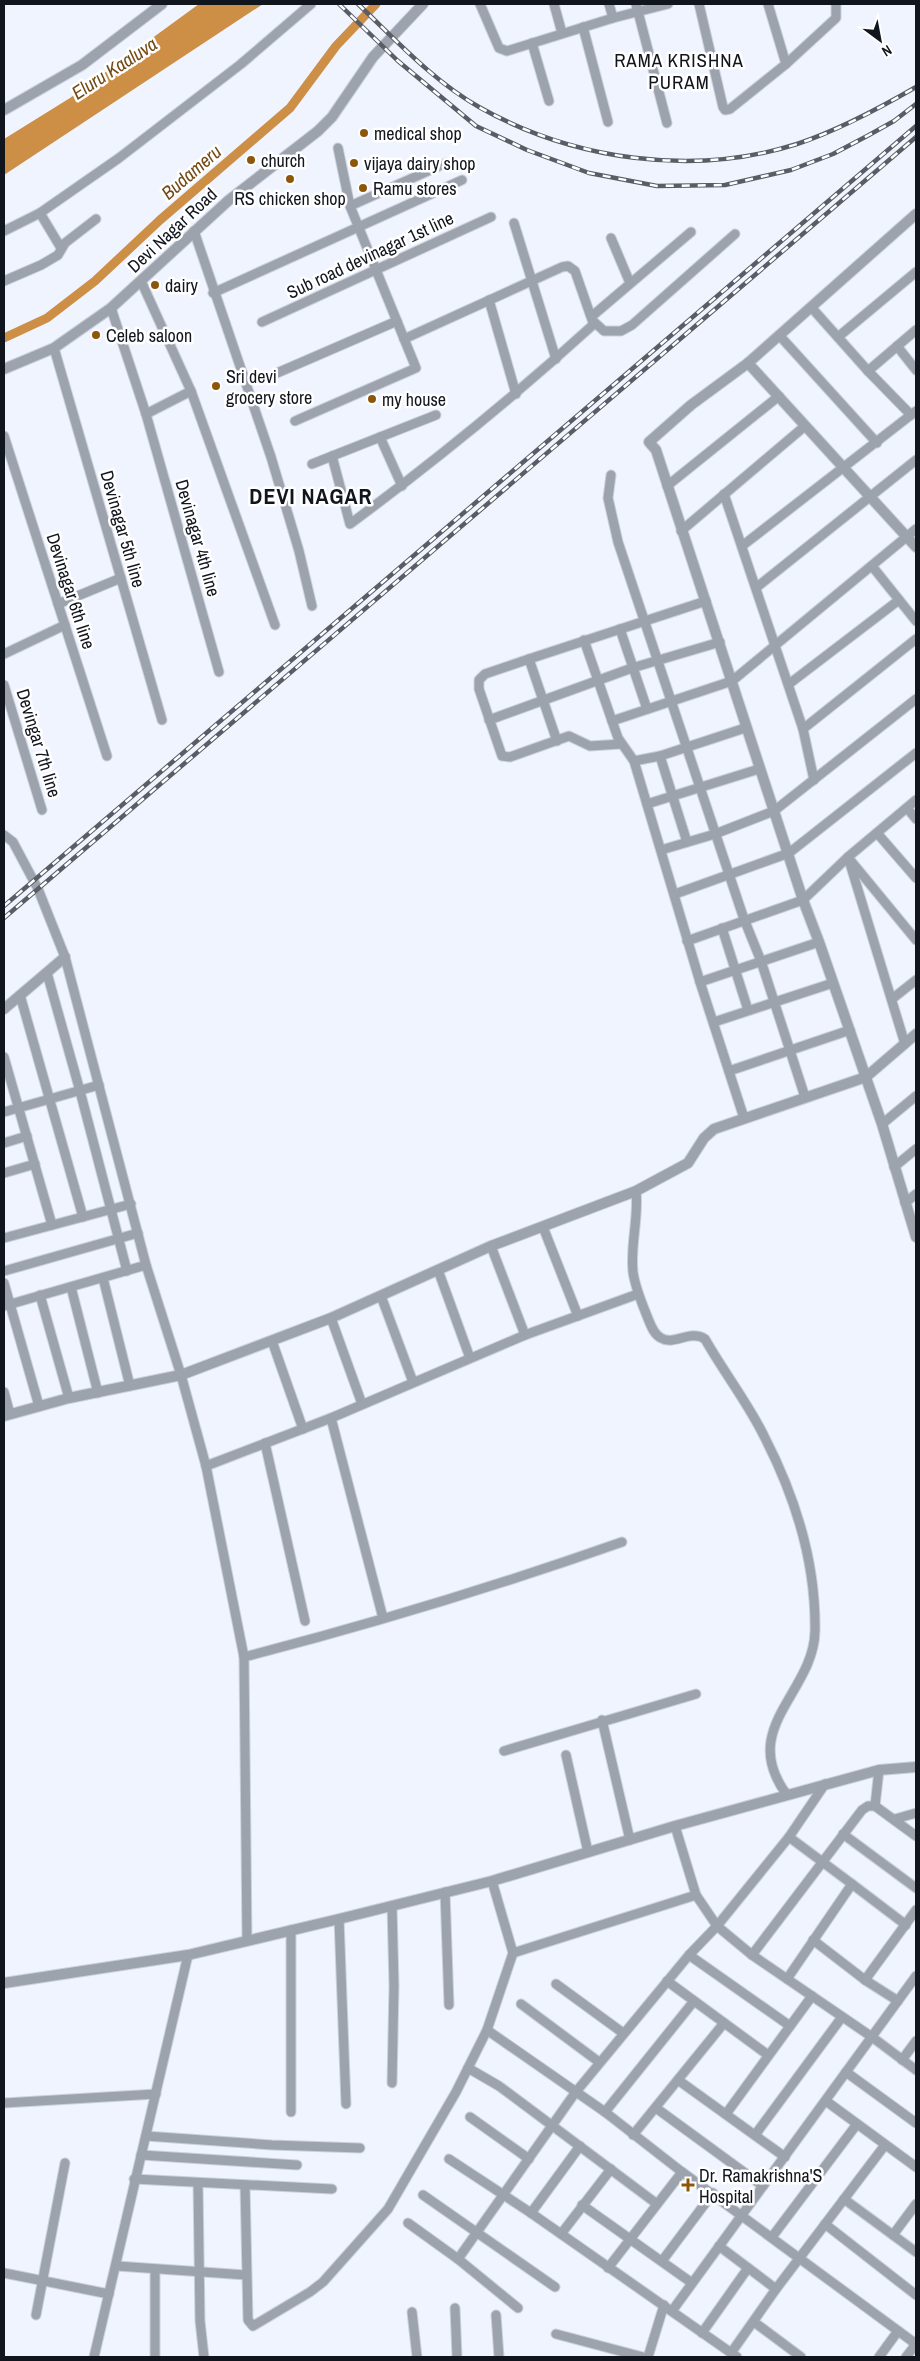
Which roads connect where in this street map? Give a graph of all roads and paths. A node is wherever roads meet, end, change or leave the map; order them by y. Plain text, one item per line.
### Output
1 (162, 4) edge
2 (311, 4) edge
3 (422, 4) edge
4 (480, 4) edge
5 (554, 4) edge
6 (609, 4) edge
7 (668, 4) edge
8 (699, 4) edge
9 (768, 4) edge
10 (836, 4) edge
11 (636, 8) edge
12 (613, 18) junction
13 (583, 27) junction
14 (562, 34) junction
15 (532, 43) junction
16 (786, 64) junction
17 (549, 101) dead end
18 (4, 110) edge
19 (608, 122) dead end
20 (667, 123) dead end
21 (338, 148) dead end
22 (446, 163) dead end
23 (462, 180) dead end
24 (350, 206) junction
25 (40, 214) junction
26 (916, 214) edge
27 (491, 217) dead end
28 (96, 219) dead end
29 (514, 223) dead end
30 (360, 225) junction
31 (4, 231) edge
32 (194, 231) junction
33 (691, 232) dead end
34 (735, 234) dead end
35 (611, 238) dead end
36 (61, 248) junction
37 (376, 270) junction
38 (916, 272) edge
39 (140, 280) junction
40 (4, 281) edge
41 (532, 282) junction
42 (630, 283) junction
43 (213, 293) junction
44 (489, 300) junction
45 (811, 307) junction
46 (111, 308) junction
47 (396, 321) junction
48 (593, 321) junction
49 (262, 322) dead end
50 (916, 330) edge
51 (779, 335) junction
52 (838, 338) junction
53 (404, 339) junction
54 (898, 346) junction
55 (54, 348) junction
56 (556, 359) junction
57 (748, 362) junction
58 (4, 368) edge
59 (916, 370) edge
60 (868, 372) junction
61 (276, 373) dead end
62 (190, 391) junction
63 (516, 394) junction
64 (778, 396) junction
65 (914, 413) edge
66 (146, 414) junction
67 (436, 415) dead end
68 (295, 421) dead end
69 (805, 426) junction
70 (4, 436) edge
71 (380, 437) junction
72 (877, 443) junction
73 (332, 456) junction
74 (916, 460) edge
75 (312, 464) dead end
76 (844, 468) junction
77 (611, 475) dead end
78 (402, 486) junction
79 (666, 486) junction
80 (724, 494) junction
81 (870, 497) junction
82 (916, 529) edge
83 (681, 531) junction
84 (907, 537) junction
85 (742, 546) junction
86 (916, 547) edge
87 (872, 566) junction
88 (121, 578) junction
89 (757, 587) junction
90 (899, 600) junction
91 (706, 601) junction
92 (58, 604) junction
93 (312, 606) dead end
94 (644, 621) junction
95 (916, 621) edge
96 (65, 625) junction
97 (275, 625) dead end
98 (620, 628) junction
99 (916, 639) edge
100 (584, 640) junction
101 (720, 642) junction
102 (776, 645) junction
103 (4, 654) edge
104 (529, 659) junction
105 (659, 660) junction
106 (632, 668) junction
107 (219, 672) dead end
108 (598, 680) junction
109 (732, 681) junction
110 (789, 684) junction
111 (4, 685) edge
112 (916, 699) edge
113 (543, 700) junction
114 (671, 700) junction
115 (647, 709) junction
116 (162, 720) dead end
117 (489, 720) junction
118 (612, 722) junction
119 (745, 728) junction
120 (803, 729) junction
121 (557, 740) junction
122 (621, 744) junction
123 (686, 748) junction
124 (916, 753) edge
125 (107, 756) dead end
126 (660, 756) junction
127 (634, 761) junction
128 (759, 769) junction
129 (814, 780) junction
130 (699, 788) junction
131 (673, 795) junction
132 (916, 800) edge
133 (647, 804) junction
134 (907, 808) junction
135 (42, 810) dead end
136 (774, 811) junction
137 (916, 819) edge
138 (877, 833) junction
139 (715, 834) junction
140 (4, 835) edge
141 (687, 842) junction
142 (661, 850) junction
143 (788, 853) junction
144 (848, 857) junction
145 (730, 875) junction
146 (916, 878) edge
147 (674, 894) junction
148 (803, 900) junction
149 (744, 919) junction
150 (722, 928) junction
151 (687, 940) junction
152 (916, 940) edge
153 (819, 942) junction
154 (65, 957) junction
155 (761, 961) junction
156 (736, 970) junction
157 (47, 973) junction
158 (916, 980) edge
159 (700, 982) junction
160 (834, 982) junction
161 (20, 995) junction
162 (892, 999) junction
163 (774, 1002) junction
164 (4, 1009) edge
165 (748, 1010) junction
166 (714, 1022) junction
167 (850, 1030) junction
168 (916, 1034) edge
169 (905, 1044) junction
170 (790, 1050) junction
171 (4, 1057) edge
172 (729, 1070) junction
173 (866, 1077) junction
174 (99, 1085) junction
175 (80, 1091) junction
176 (916, 1096) edge
177 (805, 1097) junction
178 (50, 1099) junction
179 (19, 1108) junction
180 (4, 1112) edge
181 (744, 1118) junction
182 (882, 1124) junction
183 (26, 1136) junction
184 (4, 1143) edge
185 (916, 1148) edge
186 (35, 1164) junction
187 (894, 1167) junction
188 (4, 1173) edge
189 (636, 1191) junction
190 (916, 1194) edge
191 (905, 1203) junction
192 (131, 1204) junction
193 (112, 1209) junction
194 (83, 1217) junction
195 (52, 1225) junction
196 (542, 1228) junction
197 (138, 1233) junction
198 (916, 1237) edge
199 (4, 1238) edge
200 (119, 1238) junction
201 (491, 1246) junction
202 (146, 1265) junction
203 (438, 1270) junction
204 (4, 1271) edge
205 (127, 1271) junction
206 (102, 1278) junction
207 (4, 1282) edge
208 (71, 1287) junction
209 (638, 1294) junction
210 (40, 1295) junction
211 (381, 1296) junction
212 (7, 1305) edge
213 (578, 1316) junction
214 (331, 1318) junction
215 (525, 1335) junction
216 (272, 1341) junction
217 (470, 1358) junction
218 (181, 1374) junction
219 (413, 1382) junction
220 (130, 1386) junction
221 (4, 1392) edge
222 (98, 1393) junction
223 (69, 1398) junction
224 (362, 1404) junction
225 (39, 1406) junction
226 (7, 1415) edge
227 (331, 1418) junction
228 (303, 1428) junction
229 (265, 1443) junction
230 (206, 1466) junction
231 (622, 1542) dead end
232 (383, 1618) junction
233 (305, 1621) dead end
234 (244, 1658) junction
235 (696, 1694) dead end
236 (602, 1720) junction
237 (504, 1751) dead end
238 (566, 1755) dead end
239 (916, 1767) edge
240 (879, 1770) junction
241 (825, 1784) junction
242 (787, 1795) junction
243 (875, 1806) junction
244 (916, 1812) edge
245 (895, 1819) junction
246 (675, 1826) junction
247 (842, 1834) junction
248 (916, 1836) edge
249 (789, 1837) junction
250 (630, 1840) junction
251 (588, 1852) junction
252 (822, 1863) junction
253 (492, 1880) junction
254 (852, 1884) junction
255 (916, 1888) edge
256 (445, 1892) junction
257 (696, 1894) junction
258 (392, 1906) junction
259 (916, 1910) edge
260 (339, 1919) junction
261 (906, 1924) junction
262 (717, 1926) junction
263 (291, 1930) junction
264 (247, 1940) junction
265 (813, 1940) junction
266 (513, 1953) junction
267 (188, 1955) junction
268 (689, 1955) junction
269 (752, 1955) junction
270 (916, 1976) edge
271 (787, 1978) junction
272 (865, 1980) junction
273 (667, 1981) junction
274 (4, 1983) edge
275 (556, 1984) dead end
276 (812, 1996) junction
277 (694, 2001) junction
278 (898, 2001) junction
279 (521, 2004) dead end
280 (449, 2005) dead end
281 (842, 2017) junction
282 (724, 2023) junction
283 (790, 2026) junction
284 (487, 2030) junction
285 (623, 2033) junction
286 (872, 2037) junction
287 (916, 2041) edge
288 (768, 2055) junction
289 (902, 2060) junction
290 (599, 2062) junction
291 (468, 2068) junction
292 (916, 2070) edge
293 (846, 2072) junction
294 (678, 2080) junction
295 (392, 2083) dead end
296 (575, 2093) junction
297 (156, 2094) junction
298 (826, 2101) junction
299 (4, 2103) edge
300 (346, 2104) dead end
301 (656, 2108) junction
302 (291, 2112) dead end
303 (605, 2112) junction
304 (726, 2114) junction
305 (470, 2117) dead end
306 (916, 2123) edge
307 (857, 2124) junction
308 (551, 2125) junction
309 (633, 2135) junction
310 (755, 2135) junction
311 (146, 2136) junction
312 (885, 2144) junction
313 (580, 2146) junction
314 (360, 2148) dead end
315 (141, 2155) junction
316 (785, 2157) junction
317 (449, 2158) dead end
318 (529, 2159) junction
319 (65, 2163) dead end
320 (297, 2166) dead end
321 (916, 2167) edge
322 (611, 2169) junction
323 (682, 2172) junction
324 (134, 2179) junction
325 (198, 2183) junction
326 (245, 2185) junction
327 (763, 2186) junction
328 (332, 2189) dead end
329 (713, 2193) junction
330 (423, 2195) dead end
331 (503, 2196) junction
332 (844, 2198) junction
333 (657, 2204) junction
334 (916, 2204) edge
335 (582, 2205) junction
336 (531, 2213) junction
337 (742, 2215) junction
338 (408, 2223) dead end
339 (825, 2224) junction
340 (478, 2232) junction
341 (561, 2234) junction
342 (893, 2235) junction
343 (772, 2237) junction
344 (630, 2238) junction
345 (719, 2246) junction
346 (916, 2252) edge
347 (799, 2258) junction
348 (458, 2259) junction
349 (662, 2261) junction
350 (116, 2266) junction
351 (608, 2268) junction
352 (748, 2268) junction
353 (155, 2270) junction
354 (200, 2272) junction
355 (4, 2273) edge
356 (246, 2274) junction
357 (43, 2281) junction
358 (692, 2284) junction
359 (555, 2287) dead end
360 (776, 2288) junction
361 (109, 2294) junction
362 (916, 2295) edge
363 (664, 2305) junction
364 (455, 2308) dead end
365 (518, 2308) dead end
366 (672, 2311) junction
367 (412, 2312) dead end
368 (36, 2315) dead end
369 (496, 2315) dead end
370 (754, 2322) junction
371 (898, 2330) junction
372 (702, 2332) junction
373 (556, 2334) dead end
374 (916, 2344) edge
375 (734, 2355) edge
376 (94, 2357) edge
377 (155, 2357) edge
378 (204, 2357) edge
379 (417, 2357) edge
380 (457, 2357) edge
381 (499, 2357) edge
382 (643, 2357) edge
383 (648, 2357) edge
384 (801, 2357) edge
385 (879, 2357) edge
386 (906, 2357) edge

1 - 18 street
2 - 25 street
3 - 32 street, Devi Nagar Road
4 - 15 street
5 - 14 street
6 - 12 street
7 - 11 street
8 - 16 street
9 - 16 street
10 - 16 street
11 - 12 street
11 - 20 street
12 - 13 street
13 - 14 street
13 - 19 street
14 - 15 street
15 - 17 street
21 - 24 street
22 - 24 street
23 - 30 street
24 - 30 street
25 - 31 street
25 - 36 street
26 - 45 street
27 - 37 street, Sub road devinagar 1st line
28 - 36 street
29 - 41 street
30 - 37 street
30 - 43 street
32 - 39 street, Devi Nagar Road
32 - 43 street
33 - 42 street
34 - 48 street
35 - 42 street
36 - 40 street
37 - 47 street
37 - 49 street, Sub road devinagar 1st line
38 - 52 street
39 - 46 street, Devi Nagar Road
39 - 62 street
41 - 44 street
41 - 48 street
41 - 56 street
42 - 48 street
43 - 93 street
44 - 53 street
44 - 63 street
45 - 51 street
45 - 52 street
46 - 55 street, Devi Nagar Road
46 - 66 street, Devinagar 4th line
47 - 53 street
47 - 61 street
48 - 56 street
50 - 54 street
51 - 57 street
51 - 72 street
52 - 60 street
53 - 68 street
54 - 59 street
54 - 60 street
55 - 58 street, Devi Nagar Road
55 - 88 street, Devinagar 5th line
56 - 63 street
57 - 64 street
57 - 79 street
60 - 65 street
62 - 66 street
62 - 97 street
63 - 78 street
64 - 69 street
64 - 79 street
65 - 72 street
66 - 107 street, Devinagar 4th line
67 - 71 street
69 - 76 street
69 - 80 street
70 - 92 street, Devinagar 6th line
71 - 73 street
71 - 78 street
72 - 76 street
73 - 75 street
73 - 78 street
74 - 81 street
76 - 81 street
76 - 85 street
77 - 94 street
79 - 83 street
80 - 83 street
80 - 85 street
81 - 84 street
81 - 89 street
82 - 84 street
83 - 91 street
84 - 86 street
84 - 87 street
85 - 89 street
87 - 90 street
87 - 102 street
88 - 92 street
88 - 116 street, Devinagar 5th line
89 - 102 street
90 - 95 street
90 - 110 street
91 - 94 street
91 - 101 street
92 - 96 street, Devinagar 6th line
94 - 98 street
94 - 105 street
96 - 103 street
96 - 125 street, Devinagar 6th line
98 - 100 street
98 - 106 street
99 - 120 street
100 - 104 street
100 - 108 street
101 - 105 street
101 - 109 street
102 - 109 street
102 - 110 street
104 - 113 street
104 - 117 street
105 - 106 street
105 - 114 street
106 - 108 street
106 - 115 street
108 - 113 street
108 - 118 street
109 - 114 street
109 - 119 street
110 - 120 street
111 - 135 street, Devingar 7th line
112 - 129 street
113 - 117 street
113 - 121 street
114 - 115 street
114 - 123 street
115 - 118 street
117 - 121 street
118 - 122 street
119 - 123 street
119 - 128 street
120 - 129 street
121 - 122 street
122 - 127 street
123 - 126 street
123 - 130 street
124 - 143 street
126 - 127 street
126 - 131 street
127 - 133 street
128 - 130 street
128 - 136 street
129 - 136 street
130 - 131 street
130 - 139 street
131 - 133 street
131 - 141 street
132 - 134 street
133 - 142 street
134 - 137 street
134 - 138 street
136 - 139 street
136 - 143 street
138 - 144 street
138 - 146 street
139 - 141 street
139 - 145 street
140 - 154 street
141 - 142 street
142 - 147 street
143 - 145 street
143 - 148 street
144 - 148 street
144 - 152 street
144 - 162 street
145 - 147 street
145 - 149 street
147 - 151 street
148 - 149 street
148 - 153 street
149 - 150 street
149 - 155 street
150 - 151 street
150 - 156 street
151 - 159 street
153 - 155 street
153 - 160 street
154 - 157 street
154 - 174 street
155 - 156 street
155 - 163 street
156 - 159 street
156 - 165 street
157 - 161 street
157 - 175 street
158 - 162 street
159 - 166 street
160 - 163 street
160 - 167 street
161 - 164 street
161 - 178 street
162 - 169 street
163 - 165 street
163 - 170 street
165 - 166 street
166 - 172 street
167 - 170 street
167 - 173 street
168 - 169 street
169 - 173 street
170 - 172 street
170 - 177 street
171 - 179 street
172 - 181 street
173 - 177 street
173 - 182 street
174 - 175 street
174 - 192 street
175 - 178 street
175 - 193 street
176 - 182 street
177 - 181 street
178 - 179 street
178 - 194 street
179 - 180 street
179 - 183 street
181 - 189 street
182 - 187 street
183 - 184 street
183 - 186 street
185 - 187 street
186 - 188 street
186 - 195 street
187 - 191 street
189 - 196 street
189 - 209 street
190 - 191 street
191 - 198 street
192 - 193 street
192 - 197 street
193 - 194 street
193 - 200 street
194 - 195 street
195 - 199 street
196 - 201 street
196 - 213 street
197 - 200 street
197 - 202 street
200 - 204 street
200 - 205 street
201 - 203 street
201 - 215 street
202 - 205 street
202 - 218 street
203 - 211 street
203 - 217 street
205 - 206 street
206 - 208 street
206 - 220 street
207 - 212 street
208 - 210 street
208 - 222 street
209 - 213 street
209 - 242 street
210 - 212 street
210 - 223 street
211 - 214 street
211 - 219 street
212 - 225 street
213 - 215 street
214 - 216 street
214 - 224 street
215 - 217 street
216 - 218 street
216 - 228 street
217 - 219 street
218 - 220 street
218 - 230 street
219 - 224 street
220 - 222 street
221 - 226 street
222 - 223 street
223 - 225 street
224 - 227 street
225 - 226 street
227 - 228 street
227 - 232 street
228 - 229 street
229 - 230 street
229 - 233 street
230 - 234 street
231 - 232 street
232 - 234 street
234 - 264 street
235 - 236 street
236 - 237 street
236 - 250 street
238 - 251 street
239 - 240 street
240 - 241 street
240 - 243 street
241 - 242 street
241 - 249 street
242 - 246 street
243 - 245 street
243 - 247 street
244 - 245 street
245 - 248 street
246 - 250 street
246 - 257 street
247 - 252 street
247 - 255 street
249 - 252 street
249 - 262 street
250 - 251 street
251 - 253 street
252 - 254 street
252 - 269 street
253 - 256 street
253 - 266 street
254 - 261 street
254 - 265 street
256 - 258 street
256 - 280 street
257 - 262 street
257 - 266 street
258 - 260 street
258 - 295 street
259 - 261 street
260 - 263 street
260 - 300 street
261 - 272 street
262 - 268 street
262 - 269 street
263 - 264 street
263 - 302 street
264 - 267 street
265 - 271 street
265 - 272 street
266 - 284 street
267 - 274 street
267 - 297 street
268 - 273 street
268 - 283 street
269 - 271 street
270 - 278 street
271 - 276 street
272 - 278 street
273 - 277 street
273 - 285 street
275 - 285 street
276 - 281 street
276 - 283 street
277 - 282 street
277 - 303 street
278 - 286 street
279 - 290 street
281 - 286 street
281 - 310 street
282 - 288 street
282 - 294 street
283 - 288 street
284 - 291 street
284 - 296 street
285 - 290 street
286 - 289 street
286 - 293 street
287 - 289 street
288 - 304 street
289 - 292 street
290 - 296 street
291 - 308 street
291 - 356 street
293 - 298 street
293 - 306 street
294 - 301 street
294 - 304 street
296 - 303 street
296 - 308 street
297 - 299 street
297 - 311 street
298 - 307 street
298 - 316 street
301 - 309 street
301 - 327 street
303 - 309 street
304 - 310 street
305 - 318 street
307 - 312 street
307 - 343 street
308 - 313 street
308 - 318 street
309 - 323 street
310 - 316 street
311 - 314 street
311 - 315 street
312 - 321 street
312 - 332 street
313 - 322 street
313 - 336 street
315 - 320 street
315 - 324 street
316 - 327 street
317 - 331 street
318 - 331 street
319 - 357 street
322 - 333 street
322 - 335 street
323 - 329 street
323 - 333 street
324 - 325 street
324 - 350 street
325 - 326 street
325 - 354 street
326 - 328 street
326 - 356 street
327 - 337 street
329 - 337 street
329 - 349 street
330 - 340 street
331 - 336 street
331 - 340 street
332 - 339 street
332 - 342 street
333 - 344 street
334 - 342 street
335 - 341 street
335 - 344 street
336 - 341 street
337 - 343 street
337 - 345 street
338 - 348 street
339 - 347 street
339 - 362 street
340 - 348 street
340 - 359 street
341 - 351 street
342 - 346 street
343 - 347 street
344 - 349 street
344 - 351 street
345 - 352 street
345 - 358 street
347 - 360 street
347 - 371 street
348 - 365 street
349 - 358 street
350 - 353 street
350 - 361 street
351 - 363 street
352 - 360 street
352 - 372 street
353 - 354 street
353 - 377 street
354 - 356 street
354 - 378 street
355 - 357 street
357 - 361 street
357 - 368 street
358 - 366 street
360 - 370 street
361 - 376 street
363 - 366 street
363 - 383 street
364 - 380 street
366 - 372 street
367 - 379 street
369 - 381 street
370 - 375 street
370 - 384 street
371 - 374 street
371 - 385 street
372 - 375 street
373 - 382 street
374 - 386 street

